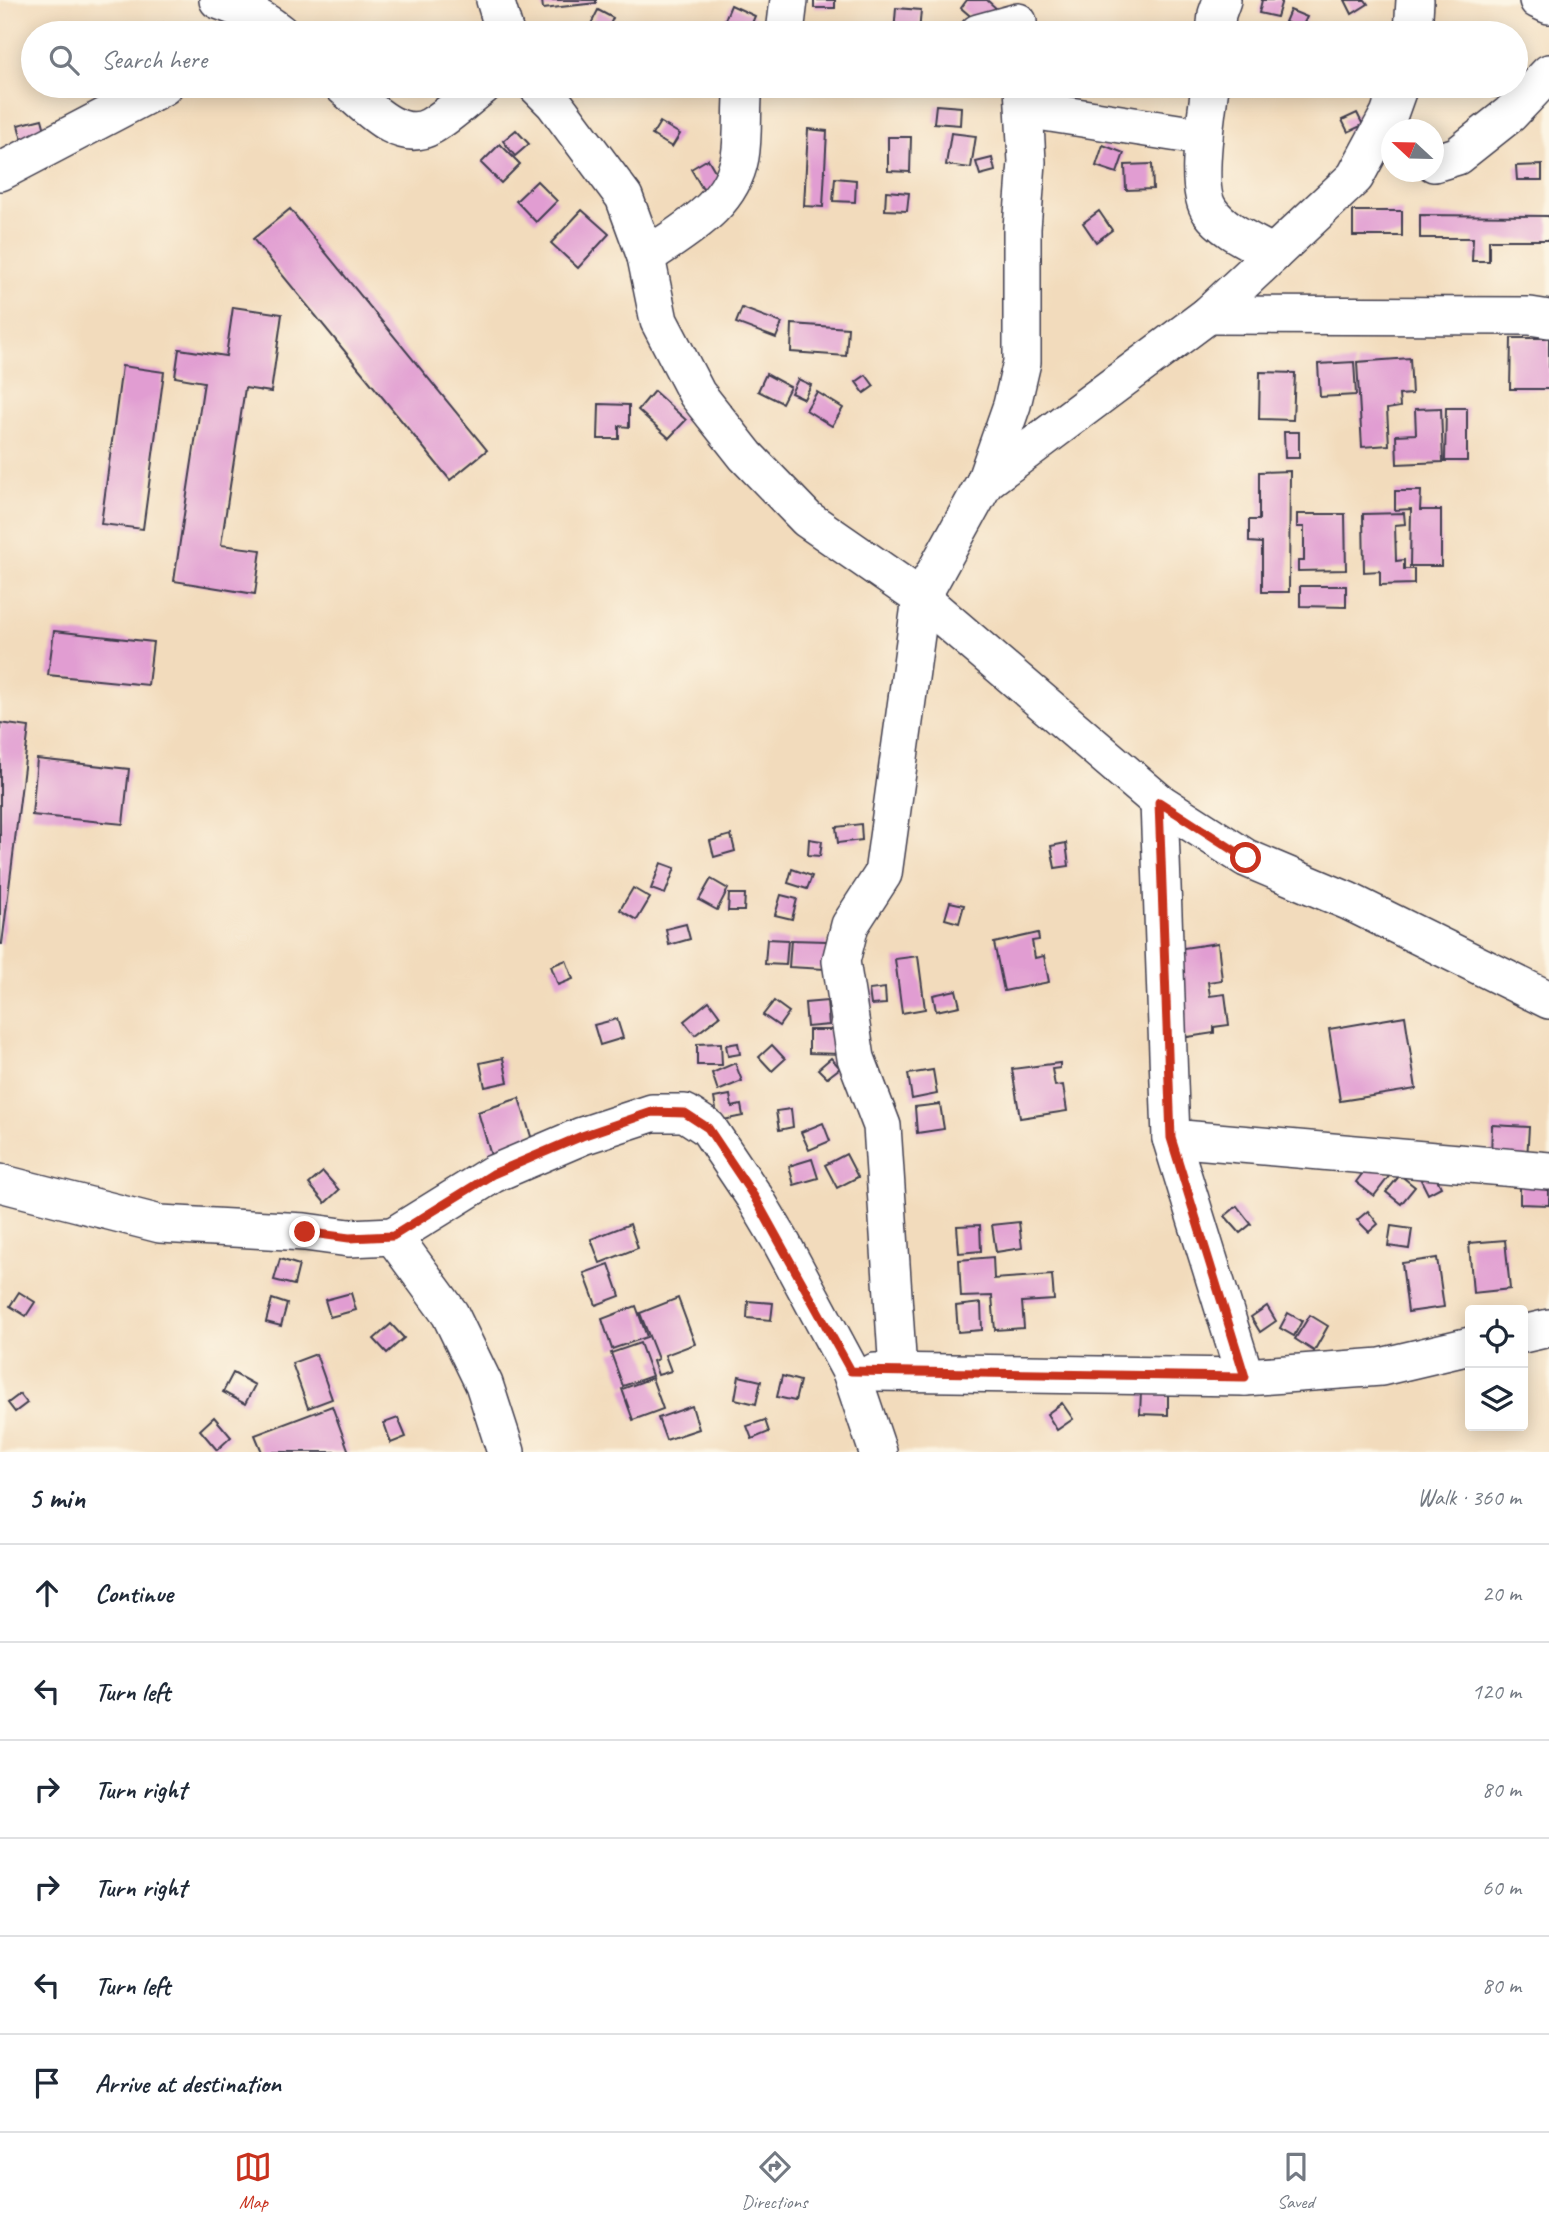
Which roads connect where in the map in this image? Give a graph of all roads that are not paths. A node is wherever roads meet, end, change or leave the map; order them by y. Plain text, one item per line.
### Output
1 (218, 0) edge
2 (495, 0) edge
3 (789, 0) edge
4 (1222, 0) edge
5 (1415, 0) edge
6 (1538, 0) edge
7 (1549, 5) edge
8 (257, 21) edge
9 (501, 21) edge
10 (786, 21) edge
11 (1216, 21) edge
12 (1414, 21) edge
13 (1549, 73) edge
14 (1528, 95) edge
15 (141, 98) edge
16 (357, 98) edge
17 (468, 98) edge
18 (548, 98) edge
19 (743, 98) edge
20 (1024, 98) edge
21 (1028, 98) edge
22 (1209, 98) edge
23 (1395, 98) edge
24 (1525, 98) edge
25 (1204, 137) junction
26 (1444, 160) edge
27 (0, 172) edge
28 (1381, 173) edge
29 (1355, 177) junction
30 (1273, 254) junction
31 (646, 257) junction
32 (1208, 315) junction
33 (1549, 318) edge
34 (985, 482) junction
35 (920, 598) junction
36 (1159, 802) junction
37 (1549, 1000) edge
38 (1171, 1138) junction
39 (1549, 1171) edge
40 (0, 1183) edge
41 (393, 1236) junction
42 (1549, 1328) edge
43 (1528, 1333) edge
44 (1465, 1347) edge
45 (851, 1371) junction
46 (898, 1372) junction
47 (1245, 1377) junction
48 (506, 1452) edge
49 (878, 1452) edge

1 - 8 street
2 - 9 street
3 - 10 street
4 - 11 street
5 - 12 street
6 - 7 street
13 - 14 street
15 - 27 street
16 - 17 street
18 - 31 street
19 - 31 street
20 - 34 street
21 - 25 street
22 - 25 street
23 - 29 street
24 - 26 street
25 - 30 street
28 - 29 street
29 - 30 street
30 - 32 street
31 - 35 street
32 - 33 street
32 - 34 street
34 - 35 street
35 - 36 street
35 - 46 street
36 - 37 street
36 - 38 street
38 - 39 street
38 - 47 street
40 - 41 street
41 - 45 street
41 - 48 street
42 - 43 street
44 - 47 street
45 - 46 street
45 - 49 street
46 - 47 street

